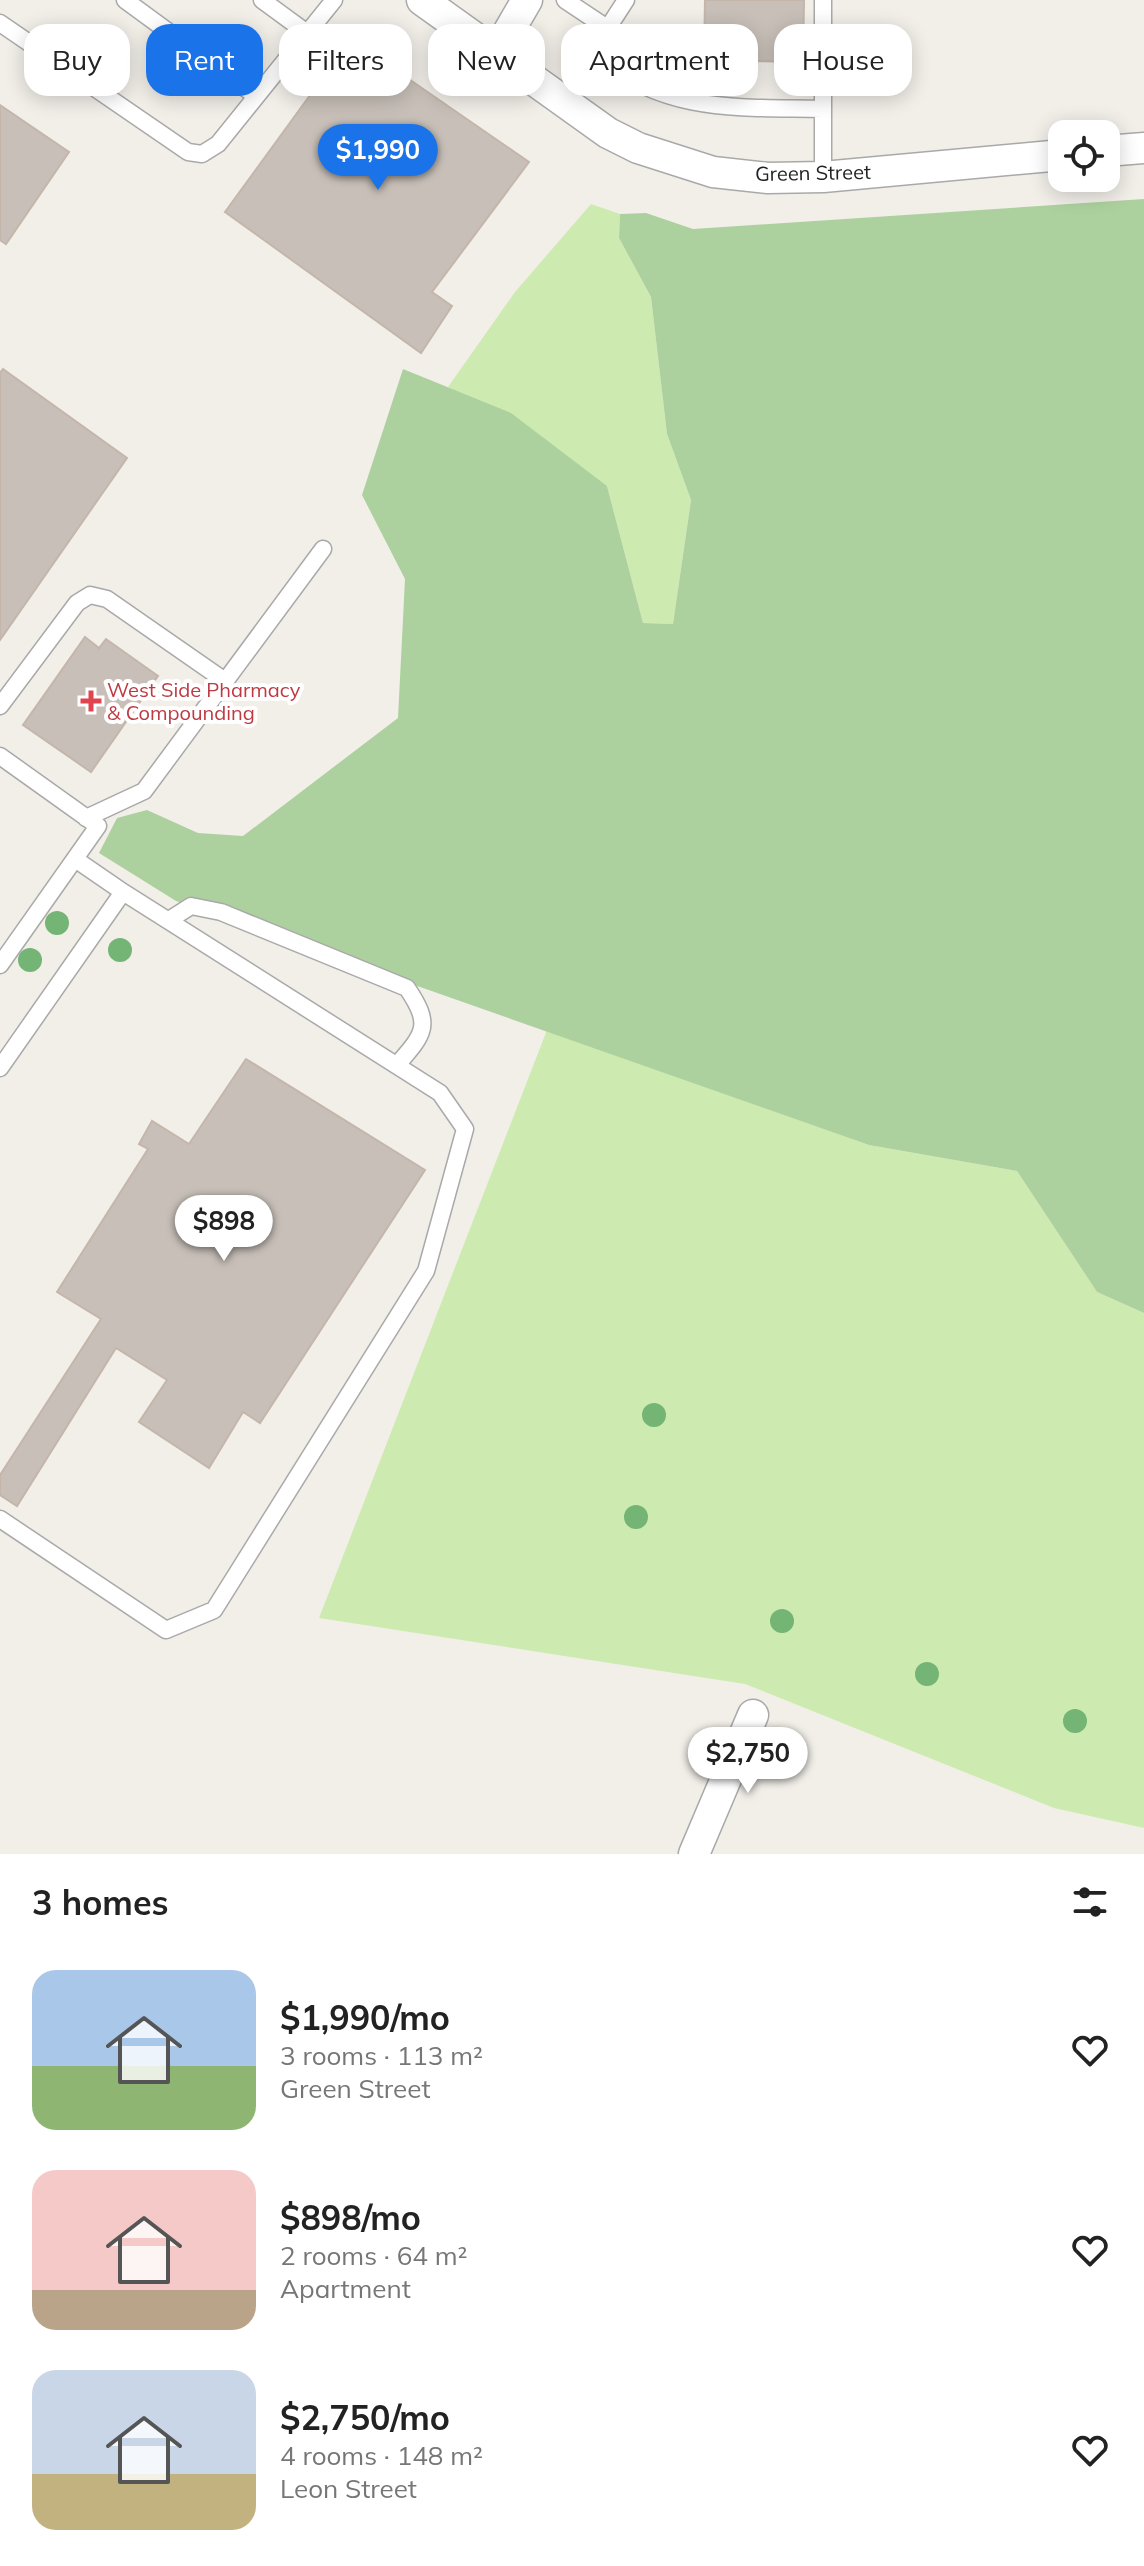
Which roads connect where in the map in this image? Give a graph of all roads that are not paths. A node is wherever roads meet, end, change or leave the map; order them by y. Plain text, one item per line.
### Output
1 (125, 0) edge
2 (262, 0) edge
3 (334, 0) edge
4 (422, 0) edge
5 (527, 0) edge
6 (565, 0) edge
7 (626, 0) edge
8 (823, 0) edge
9 (0, 23) edge
10 (158, 24) edge
11 (295, 24) edge
12 (314, 24) edge
13 (454, 24) edge
14 (513, 24) edge
15 (601, 24) edge
16 (610, 24) edge
17 (279, 68) edge
18 (263, 87) edge
19 (545, 90) edge
20 (256, 96) edge
21 (666, 96) edge
22 (823, 109) junction
23 (1144, 148) edge
24 (1120, 150) edge
25 (1048, 156) edge
26 (823, 177) junction
27 (323, 549) dead end
28 (225, 681) junction
29 (0, 706) edge
30 (0, 756) edge
31 (92, 822) junction
32 (75, 859) junction
33 (123, 892) junction
34 (169, 920) junction
35 (0, 965) edge
36 (6, 1048) edge
37 (397, 1065) junction
38 (0, 1068) edge
39 (0, 1519) edge
40 (753, 1715) dead end
41 (694, 1854) edge

1 - 10 lane
2 - 11 lane
3 - 12 lane
4 - 13 street, Green Street
5 - 14 street
6 - 15 lane
7 - 16 lane
8 - 22 lane
9 - 20 lane
17 - 18 lane
19 - 26 street, Green Street
21 - 22 lane
22 - 26 lane
23 - 24 street
25 - 26 street, Green Street
27 - 28 lane
28 - 29 lane
28 - 31 lane
30 - 31 lane
31 - 32 lane
32 - 33 lane
32 - 35 lane
33 - 34 lane
33 - 36 lane
34 - 37 lane
34 - 37 lane
36 - 38 lane
37 - 39 lane
40 - 41 street

